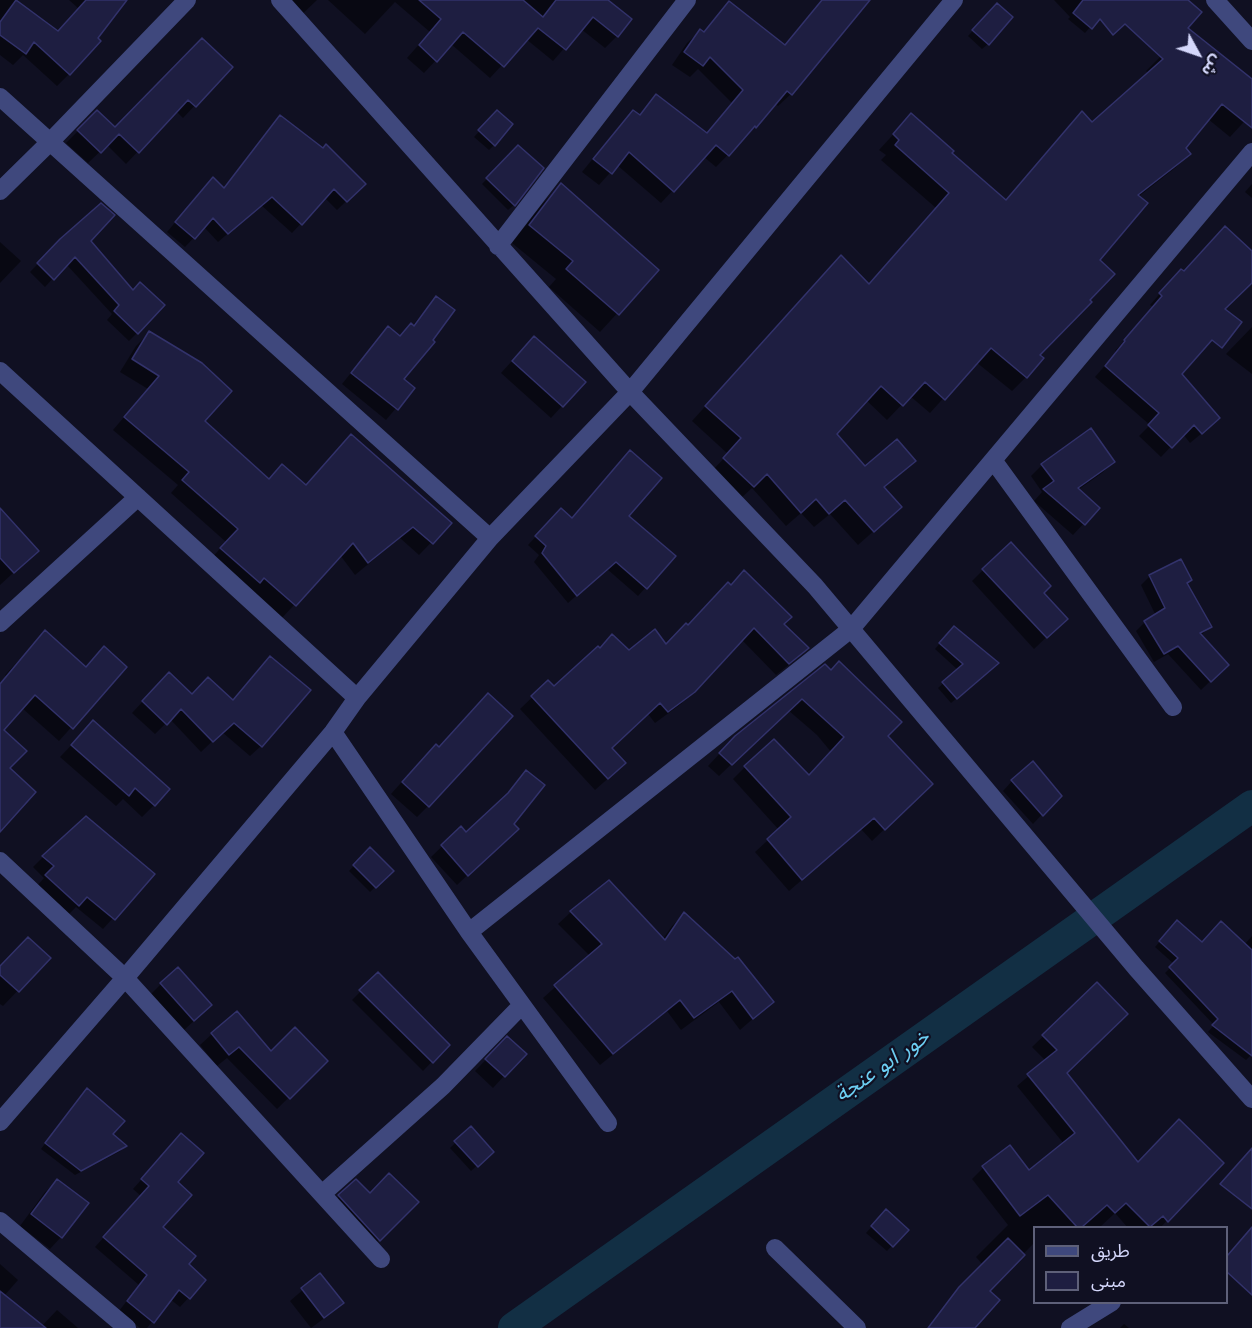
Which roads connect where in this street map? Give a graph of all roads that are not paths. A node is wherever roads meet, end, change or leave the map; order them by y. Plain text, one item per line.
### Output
1 (187, 0) edge
2 (687, 0) edge
3 (954, 0) edge
4 (1215, 0) edge
5 (283, 1) edge
6 (1252, 41) edge
7 (0, 97) edge
8 (49, 143) junction
9 (1252, 152) edge
10 (0, 190) edge
11 (498, 246) junction
12 (0, 370) edge
13 (630, 392) junction
14 (993, 460) junction
15 (138, 497) junction
16 (490, 538) junction
17 (0, 623) edge
18 (851, 629) junction
19 (357, 698) junction
20 (1173, 707) dead end
21 (333, 732) junction
22 (0, 861) edge
23 (469, 932) junction
24 (125, 978) junction
25 (522, 1005) junction
26 (1252, 1098) edge
27 (0, 1122) edge
28 (608, 1123) dead end
29 (322, 1194) junction
30 (0, 1221) edge
31 (775, 1248) dead end
32 (381, 1259) dead end
33 (1109, 1304) edge
34 (127, 1328) edge
35 (856, 1328) edge
36 (1070, 1328) edge

1 - 8 street
2 - 11 street
3 - 13 street
4 - 6 street
5 - 11 street
7 - 8 street
8 - 10 street
8 - 16 street
9 - 14 street
11 - 13 street
12 - 15 street
13 - 16 street
13 - 18 street
14 - 18 street
14 - 20 street
15 - 17 street
15 - 19 street
16 - 19 street
18 - 23 street
18 - 26 street
19 - 21 street
21 - 23 street
21 - 24 street
22 - 24 street
23 - 25 street
24 - 27 street
24 - 29 street
25 - 28 street
25 - 29 street
29 - 32 street
30 - 34 street
31 - 35 street
33 - 36 street

